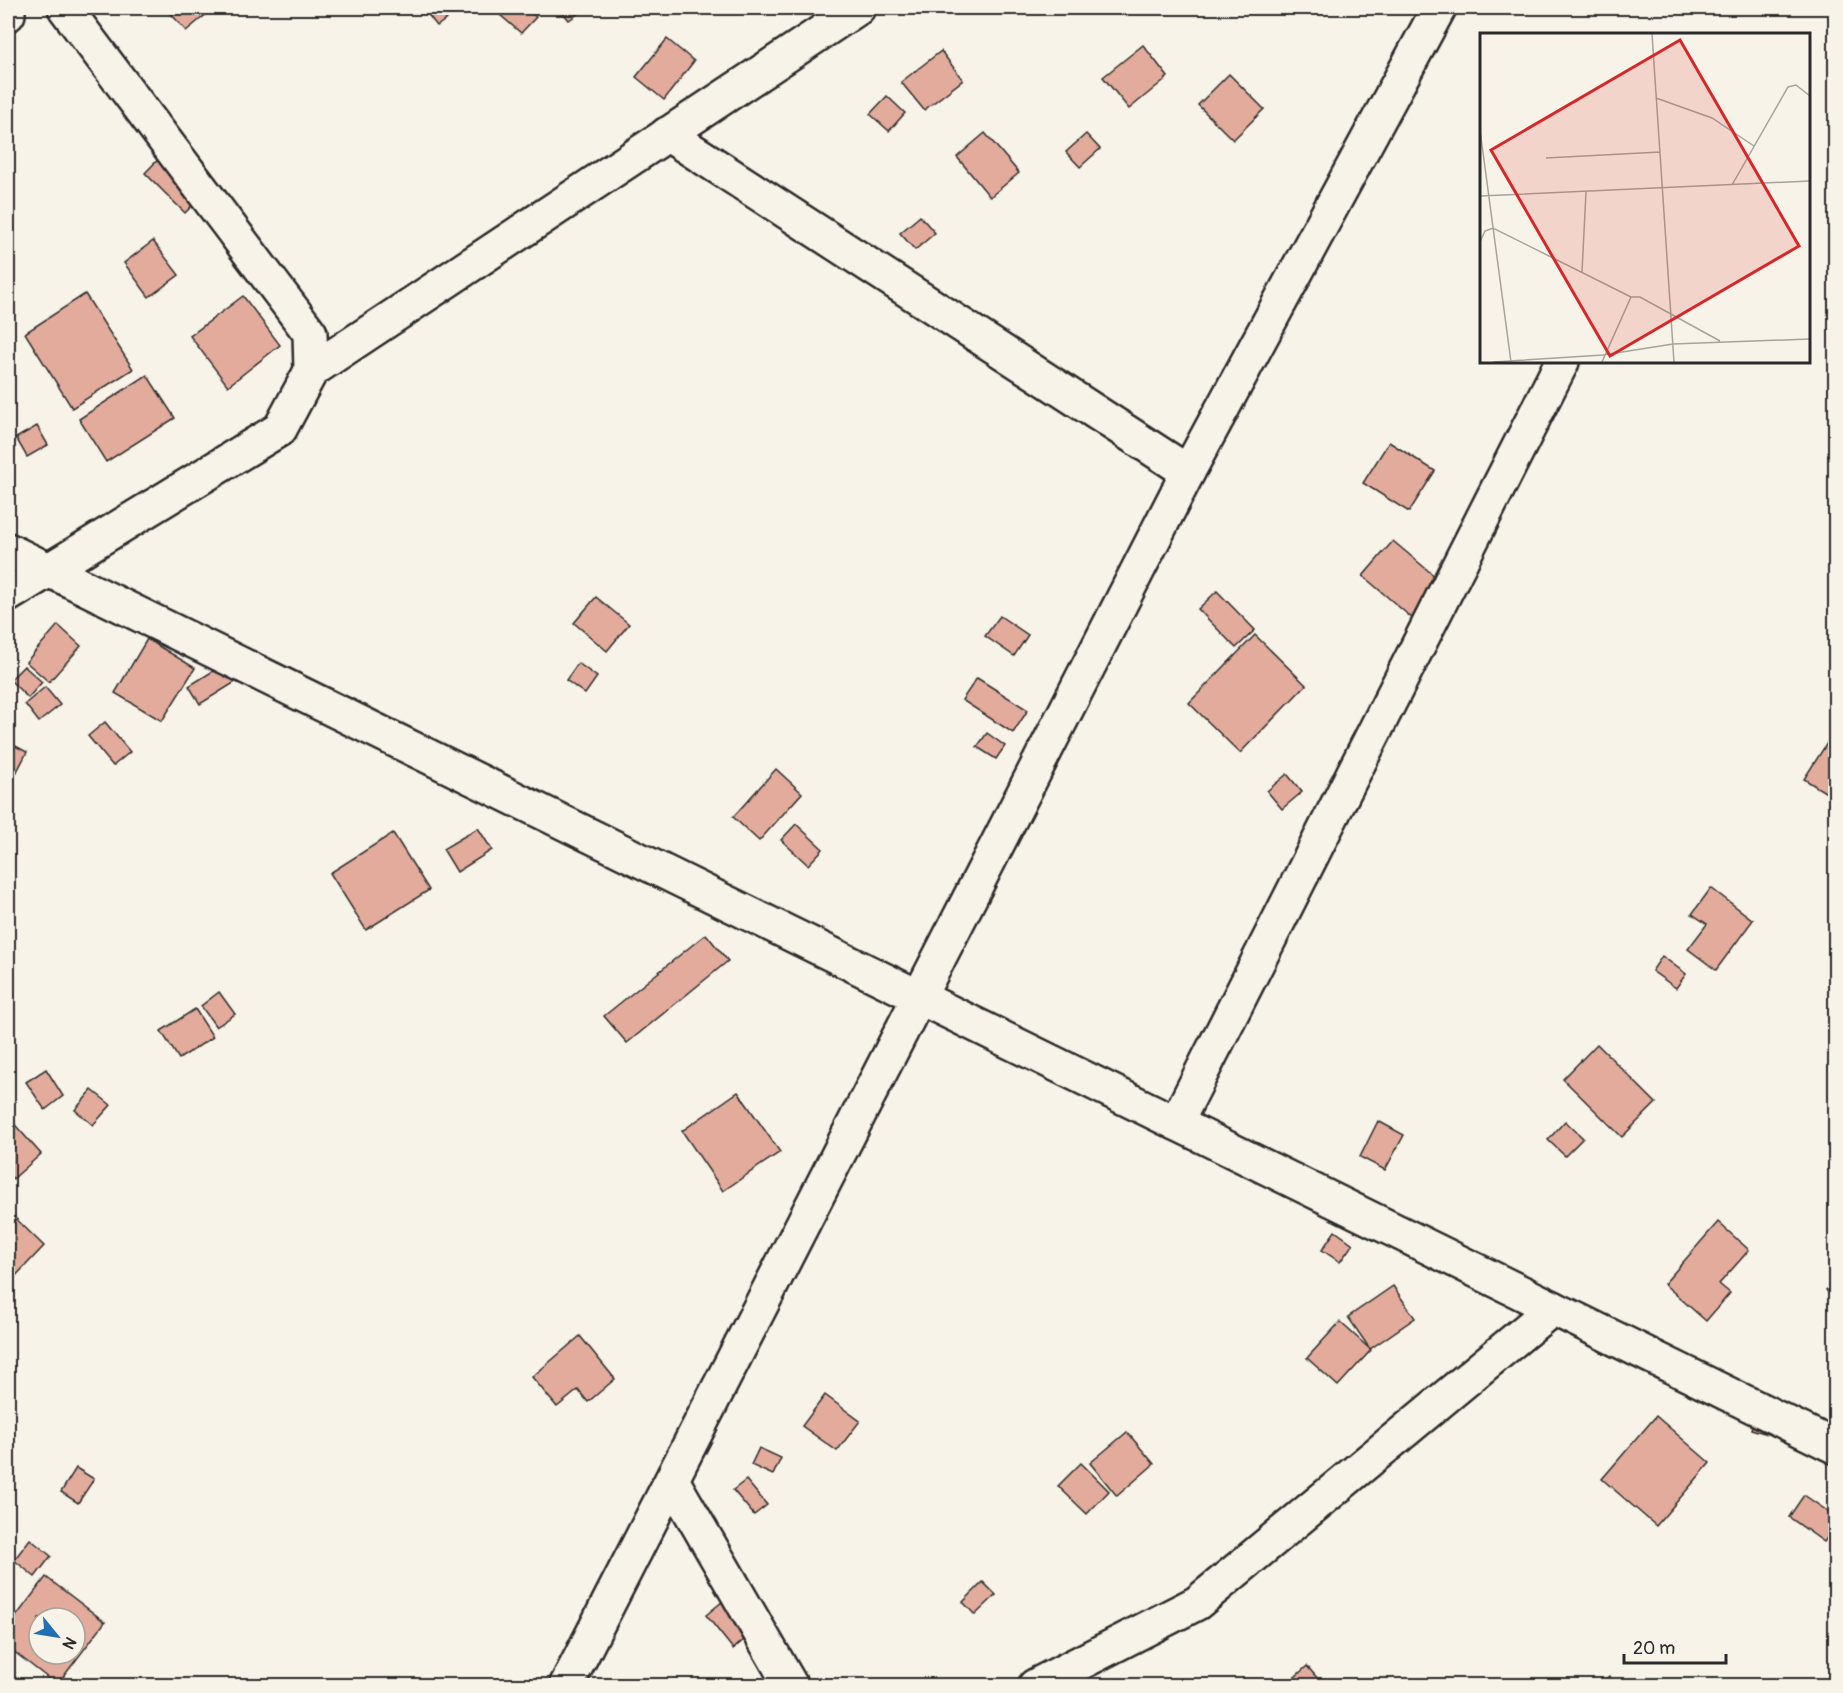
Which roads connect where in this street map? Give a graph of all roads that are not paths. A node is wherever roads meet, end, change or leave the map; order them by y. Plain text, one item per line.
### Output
1 (8, 8) edge
2 (65, 8) edge
3 (858, 8) edge
4 (1439, 8) edge
5 (8, 14) edge
6 (667, 134) junction
7 (1561, 363) edge
8 (311, 371) junction
9 (1188, 471) junction
10 (8, 550) edge
11 (50, 570) junction
12 (8, 596) edge
13 (919, 998) junction
14 (1176, 1124) junction
15 (1553, 1308) junction
16 (1836, 1447) edge
17 (672, 1480) junction
18 (566, 1686) edge
19 (791, 1686) edge
20 (1035, 1686) edge

1 - 5 street
2 - 8 street
3 - 6 street
4 - 9 street
6 - 8 street
6 - 9 street
7 - 14 street
8 - 11 street
9 - 13 street
10 - 11 street
11 - 12 street
11 - 13 street
13 - 14 street
13 - 17 street
14 - 15 street
15 - 16 street
15 - 20 street
17 - 18 street
17 - 19 street

